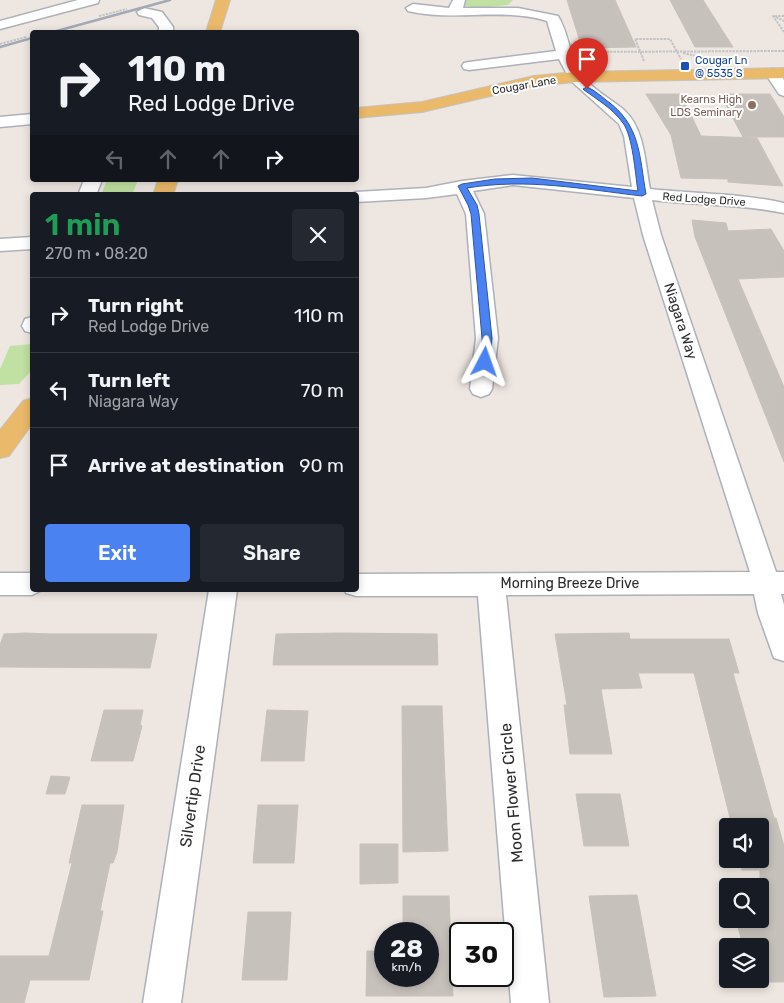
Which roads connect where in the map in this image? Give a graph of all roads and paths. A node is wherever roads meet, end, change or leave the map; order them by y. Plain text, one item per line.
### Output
1 (93, 0) edge
2 (222, 0) edge
3 (458, 6) edge
4 (413, 8) dead end
5 (144, 12) dead end
6 (773, 16) junction
7 (784, 16) edge
8 (784, 21) edge
9 (0, 25) edge
10 (166, 30) edge
11 (214, 30) edge
12 (784, 32) edge
13 (30, 36) edge
14 (0, 44) edge
15 (784, 51) edge
16 (640, 52) junction
17 (677, 52) junction
18 (570, 53) junction
19 (645, 64) dead end
20 (684, 64) dead end
21 (469, 66) dead end
22 (778, 73) edge
23 (575, 76) junction
24 (784, 92) edge
25 (359, 113) edge
26 (30, 119) edge
27 (0, 122) edge
28 (462, 186) junction
29 (642, 194) junction
30 (359, 197) edge
31 (784, 208) edge
32 (30, 243) edge
33 (0, 244) edge
34 (480, 389) dead end
35 (30, 411) edge
36 (0, 449) edge
37 (775, 583) edge
38 (0, 584) edge
39 (30, 584) edge
40 (359, 584) edge
41 (491, 584) junction
42 (223, 592) edge
43 (784, 649) edge
44 (162, 1003) edge
45 (530, 1003) edge

1 - 9 street
2 - 11 main road
3 - 4 street
3 - 18 street, Niagara Way
5 - 10 street
6 - 7 path
6 - 8 path
6 - 12 path
13 - 14 path
15 - 17 path
16 - 17 path
16 - 17 path
16 - 18 path
16 - 19 path
17 - 20 path
18 - 21 street
18 - 23 street, Niagara Way
22 - 23 main road, Cougar Lane
22 - 24 street
23 - 25 main road, Cougar Lane
23 - 29 street, Niagara Way
26 - 27 street
28 - 29 street, Red Lodge Drive
28 - 30 street, Red Lodge Drive
28 - 34 street
29 - 31 street, Red Lodge Drive
29 - 37 street, Niagara Way
32 - 33 street
35 - 36 main road
37 - 41 street, Morning Breeze Drive
37 - 43 street, Niagara Way
38 - 39 street
40 - 41 street, Morning Breeze Drive
41 - 45 street, Moon Flower Circle
42 - 44 street, Silvertip Drive

